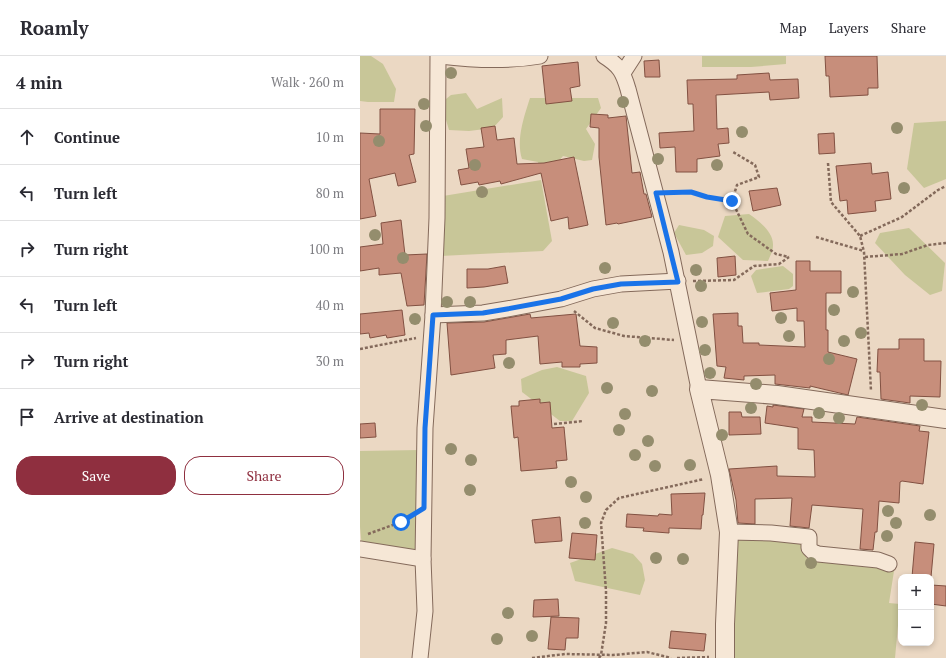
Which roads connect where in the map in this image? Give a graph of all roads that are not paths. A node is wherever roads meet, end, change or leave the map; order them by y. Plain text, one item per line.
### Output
1 (439, 56) edge
2 (540, 56) edge
3 (604, 56) edge
4 (634, 56) edge
5 (623, 73) junction
6 (678, 282) junction
7 (433, 315) junction
8 (699, 389) junction
9 (946, 419) edge
10 (729, 532) junction
11 (360, 549) edge
12 (423, 559) junction
13 (889, 564) dead end
14 (725, 657) edge
15 (420, 658) edge

1 - 2 street
1 - 7 street
3 - 5 street
4 - 5 street
5 - 6 street
6 - 7 street
6 - 8 street
7 - 12 street
8 - 9 street
8 - 10 street
10 - 13 street
10 - 14 street
11 - 12 street
12 - 15 street

